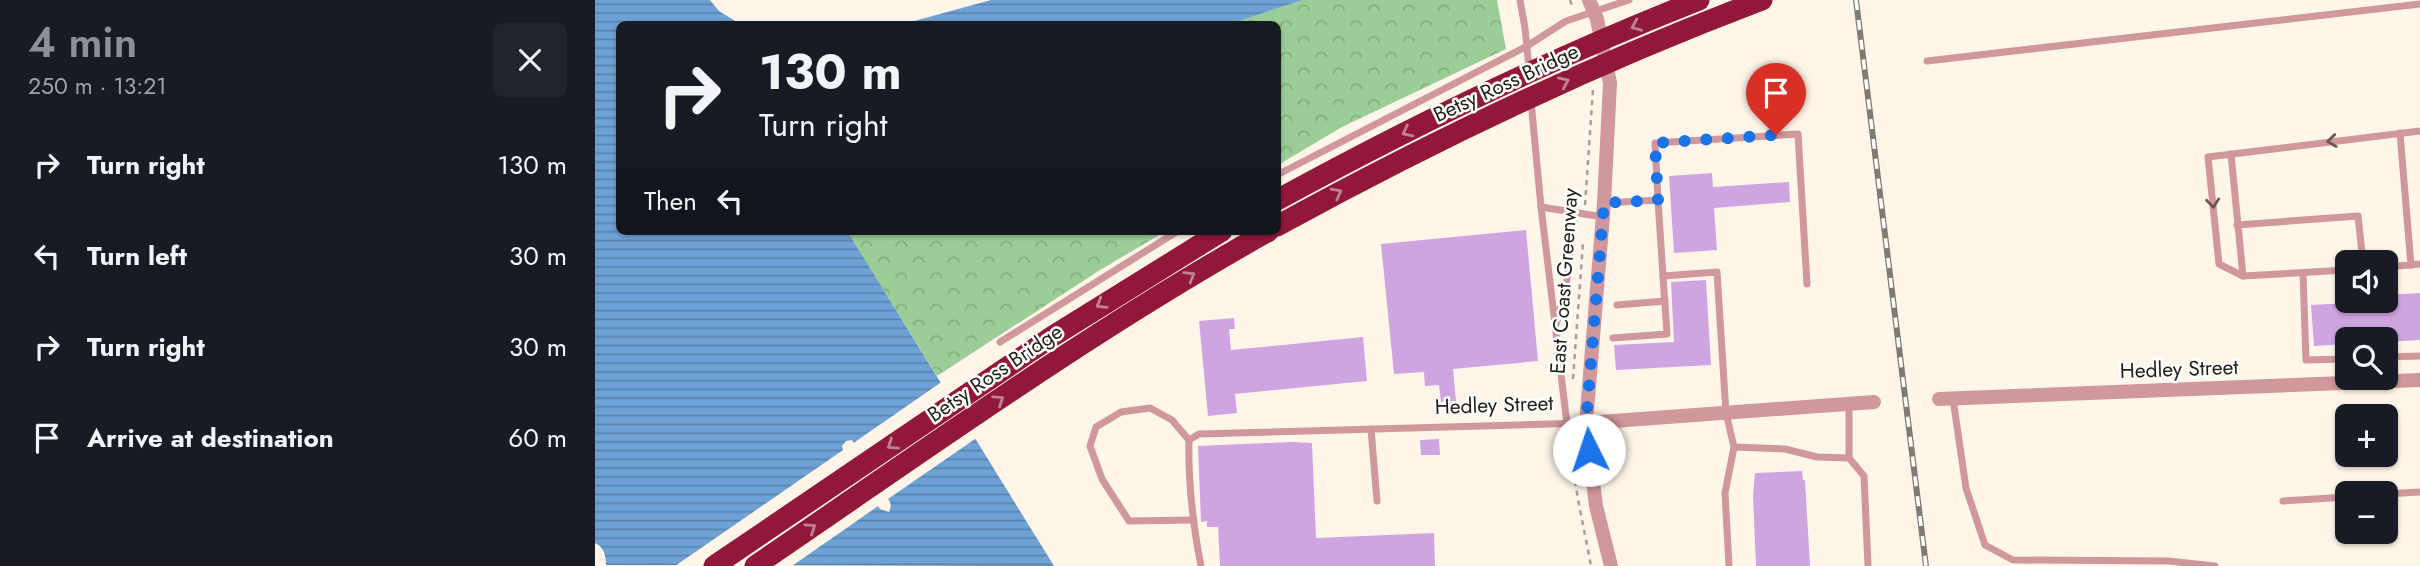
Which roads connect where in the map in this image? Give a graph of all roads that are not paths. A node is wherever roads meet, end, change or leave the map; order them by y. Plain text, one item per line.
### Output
1 (1520, 0) edge
2 (1629, 0) edge
3 (1699, 0) edge
4 (1762, 0) edge
5 (2420, 4) edge
6 (1592, 6) edge
7 (1527, 46) junction
8 (1927, 61) dead end
9 (2420, 131) edge
10 (2400, 133) junction
11 (2231, 154) junction
12 (1281, 172) edge
13 (1281, 198) edge
14 (1658, 200) junction
15 (1541, 207) junction
16 (1603, 210) junction
17 (1575, 212) junction
18 (1281, 224) edge
19 (2238, 225) junction
20 (1172, 235) edge
21 (1217, 235) edge
22 (1262, 235) edge
23 (2362, 250) edge
24 (2420, 264) edge
25 (2411, 265) junction
26 (2398, 266) edge
27 (2335, 272) edge
28 (2303, 274) junction
29 (1663, 276) junction
30 (2243, 276) junction
31 (1807, 284) dead end
32 (1665, 301) junction
33 (1617, 304) dead end
34 (1556, 328) junction
35 (1613, 338) dead end
36 (1000, 342) dead end
37 (2420, 356) edge
38 (2398, 357) edge
39 (2335, 359) edge
40 (2420, 380) edge
41 (1946, 399) joint
42 (1874, 402) dead end
43 (1849, 404) junction
44 (1726, 413) junction
45 (1575, 424) junction
46 (1371, 429) junction
47 (1189, 440) junction
48 (1734, 447) junction
49 (1849, 458) junction
50 (2420, 492) edge
51 (2398, 493) edge
52 (2335, 498) edge
53 (1377, 501) dead end
54 (2283, 501) dead end
55 (1194, 520) junction
56 (714, 566) edge
57 (755, 566) edge
58 (1201, 566) edge
59 (1611, 566) edge
60 (1729, 566) edge
61 (1868, 566) edge
62 (2215, 566) edge

1 - 7 lane
2 - 6 lane
3 -> 13 highway, Betsy Ross Bridge, bridge
18 -> 4 highway, Betsy Ross Bridge, bridge
5 - 8 lane
6 - 7 lane
6 - 16 street
7 - 12 lane
7 - 15 lane
9 - 10 lane
10 -> 11 lane
10 - 25 lane
11 - 19 lane
11 -> 30 lane
14 - 16 lane
14 - 29 lane
14 - 31 lane
15 - 17 lane
15 - 34 lane
16 - 17 lane
16 - 45 street
17 - 34 lane
19 - 23 lane
19 - 30 lane
20 - 36 lane
21 -> 56 highway, Betsy Ross Bridge
57 -> 22 highway, Betsy Ross Bridge
24 - 25 lane
25 - 26 lane
27 - 28 lane
28 - 30 lane
28 - 39 lane
29 - 32 lane
29 - 44 lane
32 - 33 lane
32 - 35 lane
34 - 45 lane
37 - 38 lane
40 - 41 street, Hedley Street
41 - 62 lane
42 - 43 street, Hedley Street
43 - 44 street, Hedley Street
43 - 49 lane
44 - 45 street, Hedley Street
44 - 48 lane
45 - 46 lane, Hedley Street
45 - 59 street
46 - 47 lane, Hedley Street
46 - 53 lane
47 - 55 lane
47 - 55 lane
48 - 49 lane
48 - 60 lane
49 - 61 lane
50 - 51 lane
52 - 54 lane
55 - 58 lane

